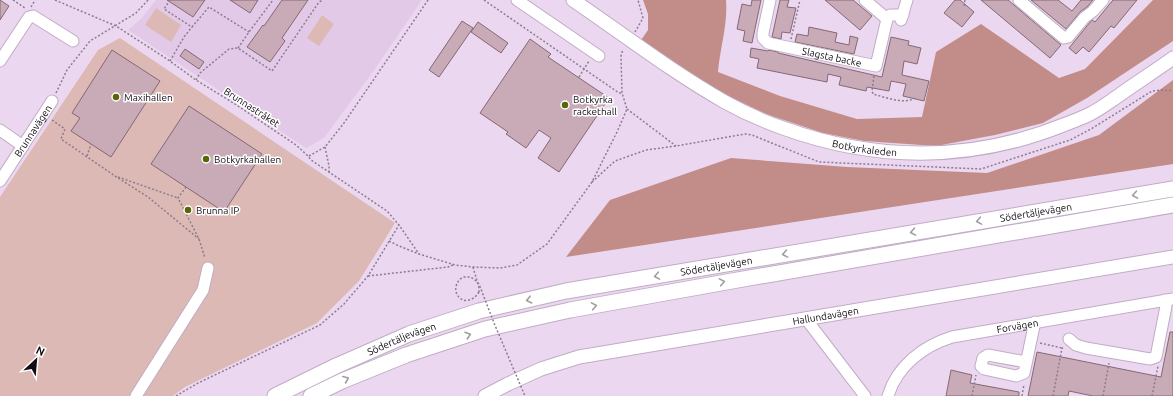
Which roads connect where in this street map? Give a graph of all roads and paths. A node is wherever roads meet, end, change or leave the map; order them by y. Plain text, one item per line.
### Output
1 (14, 0) edge
2 (35, 0) edge
3 (55, 0) edge
4 (148, 0) edge
5 (170, 0) edge
6 (273, 0) edge
7 (322, 0) edge
8 (428, 0) edge
9 (484, 0) edge
10 (517, 0) edge
11 (573, 0) edge
12 (638, 0) edge
13 (770, 0) edge
14 (800, 0) edge
15 (865, 0) edge
16 (907, 0) edge
17 (965, 0) edge
18 (1019, 0) edge
19 (1103, 0) edge
20 (964, 6) dead end
21 (887, 18) junction
22 (116, 26) junction
23 (192, 27) junction
24 (249, 32) junction
25 (635, 33) dead end
26 (73, 41) dead end
27 (238, 48) junction
28 (624, 48) dead end
29 (789, 48) junction
30 (597, 55) joint
31 (1173, 58) edge
32 (0, 61) edge
33 (170, 61) junction
34 (876, 66) junction
35 (584, 69) junction
36 (579, 77) dead end
37 (196, 80) junction
38 (622, 93) junction
39 (915, 98) dead end
40 (52, 101) joint
41 (627, 108) junction
42 (44, 114) junction
43 (0, 130) edge
44 (92, 144) dead end
45 (23, 146) junction
46 (676, 146) dead end
47 (324, 147) junction
48 (87, 156) junction
49 (308, 156) junction
50 (329, 173) junction
51 (115, 176) junction
52 (0, 181) edge
53 (186, 187) dead end
54 (1173, 188) edge
55 (178, 198) junction
56 (1173, 205) edge
57 (399, 224) junction
58 (199, 240) junction
59 (389, 241) junction
60 (419, 254) junction
61 (1173, 257) edge
62 (455, 264) junction
63 (473, 267) junction
64 (208, 268) joint
65 (368, 276) junction
66 (1169, 300) edge
67 (806, 319) junction
68 (1035, 322) junction
69 (1031, 341) junction
70 (1067, 345) junction
71 (1111, 357) dead end
72 (1026, 362) dead end
73 (1158, 366) dead end
74 (1024, 383) dead end
75 (136, 396) edge
76 (176, 396) edge
77 (275, 396) edge
78 (311, 396) edge
79 (485, 396) edge
80 (525, 396) edge
81 (865, 396) edge
82 (888, 396) edge
83 (1022, 396) edge
84 (1053, 396) edge
85 (1103, 396) edge
86 (1152, 396) edge

1 - 2 path
3 - 22 path, Brunnastråket
4 - 22 path
5 - 23 path
6 - 24 path
7 - 27 path
8 - 47 path
9 - 35 path
10 - 30 street
11 - 31 main road, Botkyrkaleden
12 - 25 path
13 - 29 street, Slagsta backe
14 - 29 path
15 - 21 street
16 - 21 street
17 - 20 path
18 - 19 street
21 - 34 street, Slagsta backe
22 - 33 path, Brunnastråket
22 - 40 path
23 - 24 path
23 - 33 path
24 - 27 path
26 - 32 street
27 - 37 path
28 - 38 path
29 - 34 street, Slagsta backe
30 - 35 path
33 - 37 path, Brunnastråket
34 - 39 path
35 - 36 path
35 - 38 path
37 - 49 path, Brunnastråket
38 - 41 path
40 - 42 street, Brunnavägen
41 - 46 path
41 - 63 path
42 - 45 street, Brunnavägen
42 - 48 path
43 - 45 street
44 - 48 path
45 - 52 street, Brunnavägen
47 - 49 path
47 - 50 path
48 - 51 path
49 - 50 path, Brunnastråket
50 - 57 path, Brunnastråket
51 - 55 path
51 - 58 path
53 - 55 path
54 -> 77 highway, Södertäljevägen
55 - 58 path
78 -> 56 highway, Södertäljevägen
57 - 59 path
57 - 60 path, Brunnastråket
58 - 64 path
59 - 60 path
59 - 65 path
60 - 62 path
61 - 67 main road, Hallundavägen
62 - 63 path
62 - 65 path
63 - 80 path, bridge
64 - 75 street
65 - 76 path
66 - 68 street, Forvägen
66 - 70 street
67 - 79 main road, Hallundavägen
67 - 81 street
68 - 69 street
68 - 82 street, Forvägen
69 - 70 path
69 - 72 street
70 - 84 path
71 - 85 path
73 - 86 path
74 - 83 path

